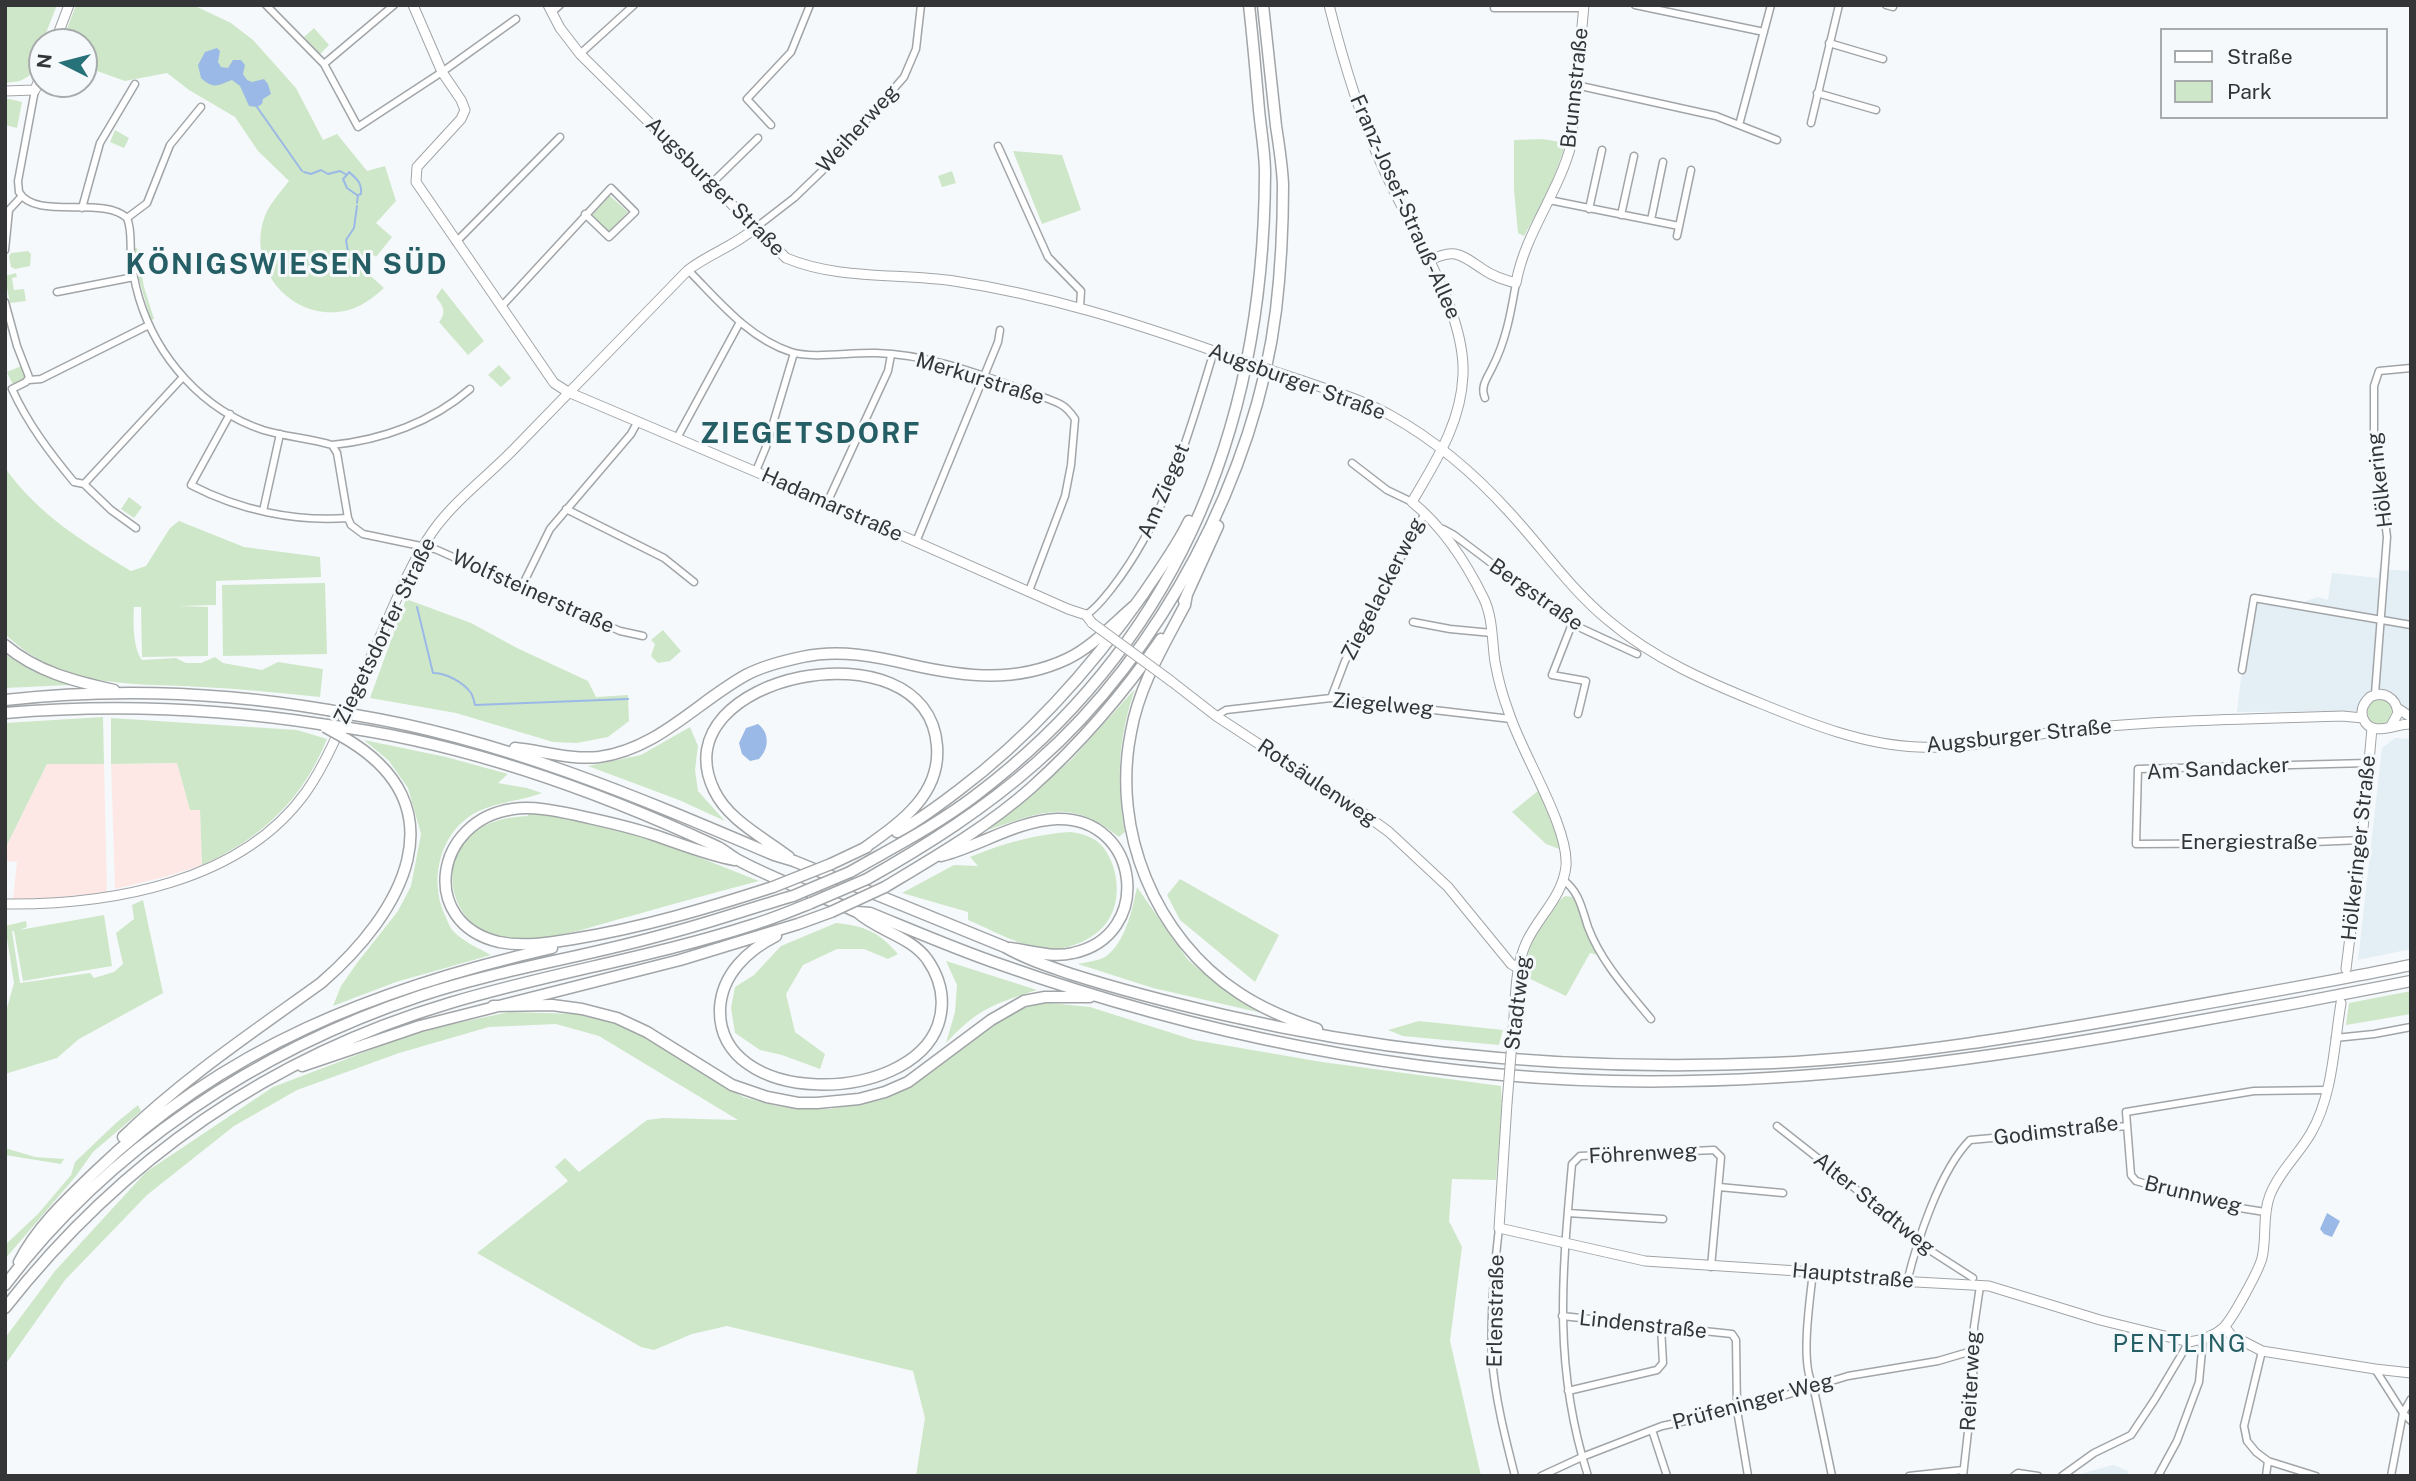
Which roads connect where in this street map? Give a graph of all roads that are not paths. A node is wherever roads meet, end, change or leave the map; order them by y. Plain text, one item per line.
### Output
1 (69, 5) edge
2 (266, 5) edge
3 (394, 5) edge
4 (413, 5) edge
5 (560, 5) edge
6 (634, 5) edge
7 (810, 5) edge
8 (921, 5) edge
9 (1249, 5) edge
10 (1263, 5) edge
11 (1329, 5) edge
12 (1635, 5) edge
13 (1770, 5) edge
14 (1839, 5) edge
15 (1584, 7) edge
16 (550, 8) edge
17 (1494, 8) dead end
18 (516, 19) dead end
19 (60, 28) edge
20 (1763, 32) junction
21 (1829, 43) junction
22 (580, 54) junction
23 (1883, 59) dead end
24 (324, 64) junction
25 (442, 72) junction
26 (135, 84) dead end
27 (1576, 85) junction
28 (28, 90) edge
29 (5, 91) edge
30 (1817, 93) junction
31 (34, 98) edge
32 (201, 107) dead end
33 (1876, 110) dead end
34 (1811, 123) dead end
35 (771, 125) dead end
36 (1739, 125) junction
37 (559, 137) dead end
38 (758, 138) dead end
39 (1777, 140) dead end
40 (998, 146) dead end
41 (1602, 150) dead end
42 (1634, 156) dead end
43 (1663, 162) dead end
44 (1691, 170) dead end
45 (711, 184) junction
46 (21, 197) junction
47 (1549, 200) junction
48 (82, 208) junction
49 (1589, 209) junction
50 (585, 214) junction
51 (1621, 215) junction
52 (127, 218) junction
53 (1651, 220) junction
54 (1679, 226) junction
55 (754, 229) junction
56 (1677, 236) dead end
57 (456, 242) junction
58 (5, 250) edge
59 (1428, 261) junction
60 (688, 270) junction
61 (134, 277) junction
62 (1516, 283) junction
63 (57, 292) dead end
64 (5, 302) edge
65 (502, 306) junction
66 (1080, 307) junction
67 (740, 322) junction
68 (149, 326) junction
69 (1000, 330) dead end
70 (1214, 351) junction
71 (794, 353) junction
72 (891, 355) junction
73 (2411, 368) edge
74 (983, 375) junction
75 (183, 377) junction
76 (29, 380) junction
77 (470, 389) dead end
78 (568, 392) junction
79 (1485, 398) dead end
80 (230, 414) junction
81 (638, 421) junction
82 (279, 435) junction
83 (677, 438) junction
84 (332, 445) junction
85 (1443, 450) junction
86 (1352, 463) dead end
87 (756, 471) junction
88 (84, 484) junction
89 (1212, 486) junction
90 (1412, 502) junction
91 (827, 503) junction
92 (1220, 507) junction
93 (566, 509) junction
94 (263, 511) junction
95 (1424, 513) junction
96 (348, 518) junction
97 (1439, 527) junction
98 (136, 528) dead end
99 (916, 542) junction
100 (424, 547) junction
101 (694, 582) dead end
102 (522, 586) junction
103 (1029, 590) junction
104 (1187, 594) junction
105 (1134, 606) junction
106 (1089, 619) junction
107 (2380, 620) junction
108 (1413, 622) dead end
109 (1572, 624) junction
110 (2411, 625) edge
111 (1492, 633) junction
112 (643, 636) dead end
113 (5, 645) edge
114 (1637, 654) dead end
115 (2242, 670) dead end
116 (132, 694) junction
117 (2375, 694) junction
118 (1331, 698) junction
119 (5, 700) edge
120 (2363, 706) junction
121 (2397, 708) junction
122 (5, 713) edge
123 (1578, 714) dead end
124 (1216, 716) junction
125 (2342, 716) junction
126 (2411, 717) edge
127 (2363, 718) junction
128 (1511, 719) junction
129 (2411, 724) edge
130 (2391, 726) junction
131 (2372, 728) junction
132 (346, 732) junction
133 (495, 747) junction
134 (2368, 763) junction
135 (2362, 840) junction
136 (2136, 844) joint
137 (863, 849) junction
138 (931, 859) junction
139 (794, 860) junction
140 (739, 861) junction
141 (1563, 880) junction
142 (5, 904) edge
143 (857, 912) junction
144 (798, 924) junction
145 (593, 937) junction
146 (1005, 947) junction
147 (2411, 965) edge
148 (1518, 968) junction
149 (2346, 969) dead end
150 (2411, 981) edge
151 (1098, 997) junction
152 (2341, 1003) dead end
153 (493, 1006) junction
154 (1651, 1019) dead end
155 (2411, 1027) edge
156 (2335, 1038) junction
157 (1349, 1041) junction
158 (282, 1070) junction
159 (2327, 1090) junction
160 (1777, 1126) dead end
161 (2127, 1126) junction
162 (1719, 1187) junction
163 (75, 1191) junction
164 (1783, 1193) dead end
165 (2265, 1212) junction
166 (1567, 1213) junction
167 (1663, 1219) dead end
168 (1499, 1228) junction
169 (1564, 1242) junction
170 (1917, 1242) junction
171 (1711, 1267) junction
172 (1813, 1272) junction
173 (1973, 1278) dead end
174 (1907, 1282) junction
175 (7, 1283) edge
176 (1980, 1286) junction
177 (5, 1308) edge
178 (1562, 1316) junction
179 (1661, 1327) junction
180 (2225, 1327) junction
181 (2203, 1340) junction
182 (2189, 1342) junction
183 (2262, 1350) junction
184 (1972, 1351) junction
185 (2375, 1369) junction
186 (2411, 1373) edge
187 (1813, 1385) junction
188 (1568, 1391) junction
189 (2411, 1399) edge
190 (1737, 1410) junction
191 (2403, 1413) junction
192 (2411, 1421) edge
193 (1652, 1430) junction
194 (1582, 1457) junction
195 (2268, 1461) junction
196 (2165, 1467) junction
197 (1963, 1473) edge
198 (1515, 1476) edge
199 (1541, 1476) edge
200 (1588, 1476) edge
201 (1667, 1476) edge
202 (1748, 1476) edge
203 (1832, 1476) edge
204 (1909, 1476) edge
205 (2014, 1476) edge
206 (2038, 1476) edge
207 (2062, 1476) edge
208 (2158, 1476) edge
209 (2168, 1476) edge
210 (2266, 1476) edge
211 (2316, 1476) edge
212 (2391, 1476) edge

1 - 19 street
2 - 24 street
3 - 24 street
4 - 25 street
5 - 16 street, Augsburger Straße
6 - 22 street
7 - 35 street
8 - 55 street, Weiherweg
9 - 89 highway
10 - 92 highway
11 - 59 street, Franz-Josef-Strauß-Allee
12 - 20 street
13 - 20 street
14 - 21 street
15 - 17 street, Brunnstraße
15 - 27 street, Brunnstraße
16 - 22 street, Augsburger Straße
18 - 25 street
20 - 36 street
21 - 23 street
21 - 30 street
22 - 45 street, Augsburger Straße
24 - 25 street
25 - 57 street
26 - 48 street
27 - 36 street
27 - 47 street, Brunnstraße
28 - 29 street
30 - 33 street
30 - 34 street
31 - 46 street
32 - 52 street
36 - 39 street
37 - 57 street
38 - 45 street
40 - 66 street
41 - 49 street
42 - 51 street
43 - 53 street
44 - 54 street
45 - 55 street, Augsburger Straße
46 - 48 street
46 - 58 street
47 - 49 street
47 - 62 street, Brunnstraße
48 - 52 street
49 - 51 street
50 - 50 street
50 - 65 street
51 - 53 street
52 - 61 street
53 - 54 street
54 - 56 street
55 - 60 street, Ziegetsdorfer Straße
55 - 66 street, Augsburger Straße
57 - 65 street
59 - 62 street
59 - 85 street, Franz-Josef-Strauß-Allee
60 - 67 street, Merkurstraße
60 - 78 street, Ziegetsdorfer Straße
61 - 63 street
61 - 68 street
62 - 79 street, Brunnstraße
64 - 76 street
65 - 78 street
66 - 70 street, Augsburger Straße
67 - 71 street, Merkurstraße
67 - 83 street
68 - 75 street
68 - 76 street
69 - 74 street
70 - 85 street, Augsburger Straße, bridge
70 - 106 street, Am Zieget
71 - 72 street, Merkurstraße
71 - 87 street
72 - 74 street, Merkurstraße
72 - 91 street
73 - 107 street, Hölkering
74 - 99 street
74 - 103 street, Merkurstraße
75 - 80 street
75 - 88 street
76 - 88 street
77 - 84 street
78 - 81 street, Hadamarstraße
78 - 100 street, Ziegetsdorfer Straße
80 - 82 street
80 - 94 street
81 - 83 street, Hadamarstraße
81 - 93 street
82 - 84 street
82 - 94 street
83 - 87 street, Hadamarstraße
84 - 96 street
85 - 90 street, Ziegelackerweg
85 - 125 street, Augsburger Straße
86 - 90 street
87 - 91 street, Hadamarstraße
88 - 98 street
89 - 105 highway
89 - 175 highway, bridge
90 - 95 street, Ziegelackerweg
91 - 99 street, Hadamarstraße
92 - 104 highway
92 - 158 highway, bridge
93 - 101 street
93 - 102 street
94 - 96 street
95 - 97 street, Stadtweg
95 - 118 street, Ziegelackerweg
96 - 100 street, Wolfsteinerstraße
97 - 109 street, Bergstraße
97 - 111 street, Stadtweg
99 - 103 street, Hadamarstraße
100 - 102 street, Wolfsteinerstraße
100 - 142 street, Ziegetsdorfer Straße
102 - 112 street, Wolfsteinerstraße
103 - 106 street, Hadamarstraße
104 - 138 highway
104 - 157 highway
105 - 133 highway
105 - 137 highway
106 - 124 street, Rotsäulenweg, bridge
107 - 110 street
107 - 115 street
107 - 117 street
108 - 111 street
109 - 114 street, Bergstraße
109 - 123 street
111 - 128 street, Stadtweg
113 - 116 highway
116 - 119 highway
116 - 133 highway, bridge
117 - 120 street
117 - 121 street
118 - 124 street, Ziegelweg
118 - 128 street, Ziegelweg
120 - 125 street, Augsburger Straße
120 - 127 street
121 - 126 street
121 - 130 street
122 - 132 highway, bridge
124 - 148 street, Rotsäulenweg
125 - 127 street, Augsburger Straße
127 - 131 street
128 - 141 street, Stadtweg
129 - 130 street
130 - 131 street
131 - 134 street, Hölkeringer Straße
132 - 140 highway
132 - 163 highway
133 - 139 highway
134 - 135 street, Hölkeringer Straße
134 - 136 street, Am Sandacker
135 - 136 street, Energiestraße
135 - 149 street, Hölkeringer Straße
137 - 139 highway
137 - 145 highway, bridge
138 - 144 highway, bridge
138 - 146 highway
139 - 146 highway
140 - 143 highway
140 - 145 highway
141 - 148 street, Stadtweg
141 - 154 street
143 - 144 highway
143 - 151 highway
144 - 153 highway
145 - 163 highway
146 - 157 highway
147 - 157 highway
148 - 168 street, Stadtweg, bridge
150 - 151 highway
151 - 153 highway
152 - 156 street
153 - 158 highway
155 - 156 street
156 - 159 street
158 - 177 highway
159 - 161 street, Godimstraße
159 - 165 street
160 - 170 street, Alter Stadtweg
161 - 165 street, Brunnweg
161 - 170 street, Godimstraße
162 - 164 street, Föhrenweg
162 - 166 street, Föhrenweg
162 - 171 street, Föhrenweg
163 - 175 highway
165 - 180 street
166 - 167 street
166 - 169 street, Föhrenweg
168 - 169 street, Hauptstraße
168 - 198 street, Erlenstraße
169 - 171 street, Hauptstraße
169 - 178 street, Föhrenweg
170 - 173 street, Alter Stadtweg
170 - 174 street, Godimstraße
171 - 172 street, Hauptstraße
172 - 174 street, Hauptstraße
172 - 187 street
174 - 176 street, Hauptstraße
176 - 182 street, Hauptstraße
176 - 184 street, Reiterweg
178 - 179 street, Lindenstraße
178 - 188 street, Föhrenweg
179 - 188 street
179 - 190 street, Lindenstraße
180 - 181 street
180 - 183 street
181 - 182 street, Hauptstraße
181 - 196 street
182 - 207 street
183 - 185 street
183 - 195 street
184 - 187 street, Prüfeninger Weg
184 - 197 street, Reiterweg
185 - 186 street
185 - 191 street
187 - 190 street, Prüfeninger Weg
187 - 203 street
188 - 194 street, Föhrenweg
189 - 191 street
190 - 193 street, Prüfeninger Weg
190 - 202 street
191 - 192 street
191 - 212 street
193 - 194 street, Prüfeninger Weg
193 - 201 street
194 - 199 street, Prüfeninger Weg
194 - 200 street, Föhrenweg
195 - 210 street
195 - 211 street
196 - 208 street
196 - 209 street
197 - 204 street
205 - 206 street

